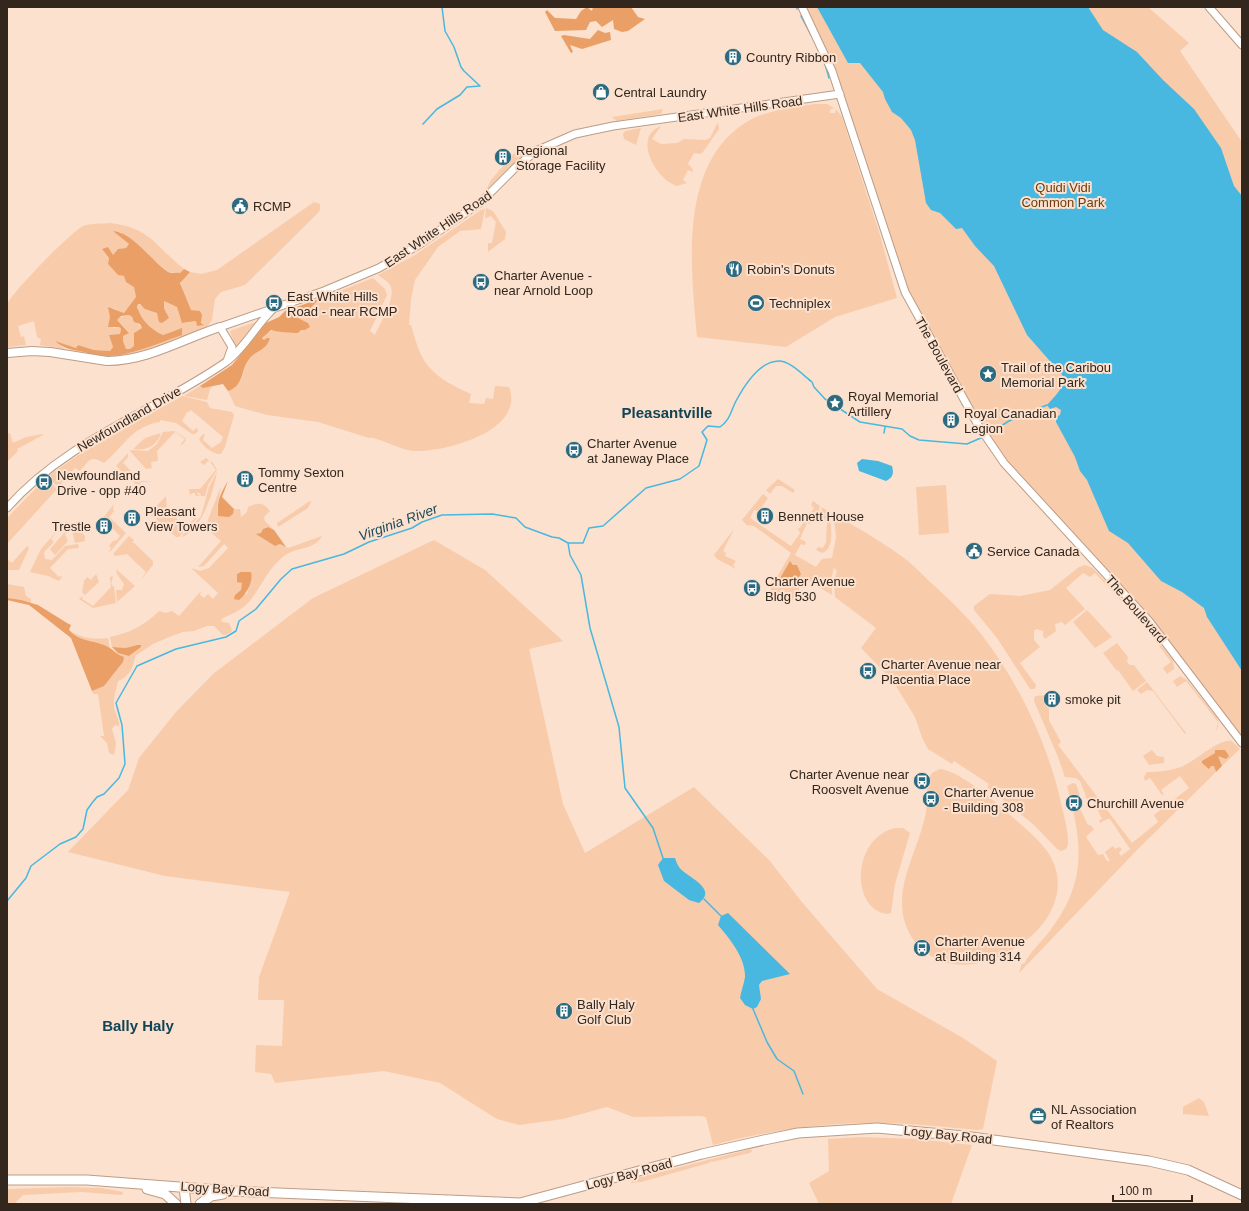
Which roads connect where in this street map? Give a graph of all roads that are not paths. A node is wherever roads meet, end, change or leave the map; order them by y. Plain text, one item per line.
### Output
1 (802, 7) edge
2 (1209, 7) edge
3 (1242, 45) edge
4 (840, 94) junction
5 (276, 307) junction
6 (220, 327) junction
7 (7, 353) edge
8 (227, 361) junction
9 (7, 508) edge
10 (1242, 743) edge
11 (7, 1180) edge
12 (139, 1184) junction
13 (184, 1187) junction
14 (232, 1191) junction
15 (1242, 1195) edge
16 (176, 1204) edge
17 (186, 1204) edge
18 (200, 1204) edge

1 - 4 street, The Boulevard
2 - 3 street
4 - 5 street, East White Hills Road
4 - 10 street, The Boulevard
5 - 6 street, East White Hills Road
5 - 8 street, Newfoundland Drive
6 - 7 main road, East White Hills Road
6 - 8 street
8 - 9 street, Newfoundland Drive
11 - 12 main road, Logy Bay Road
12 - 13 main road, Logy Bay Road
12 - 16 main road
13 - 14 main road, Logy Bay Road
13 - 17 main road
14 - 15 main road, Logy Bay Road
14 - 18 main road

